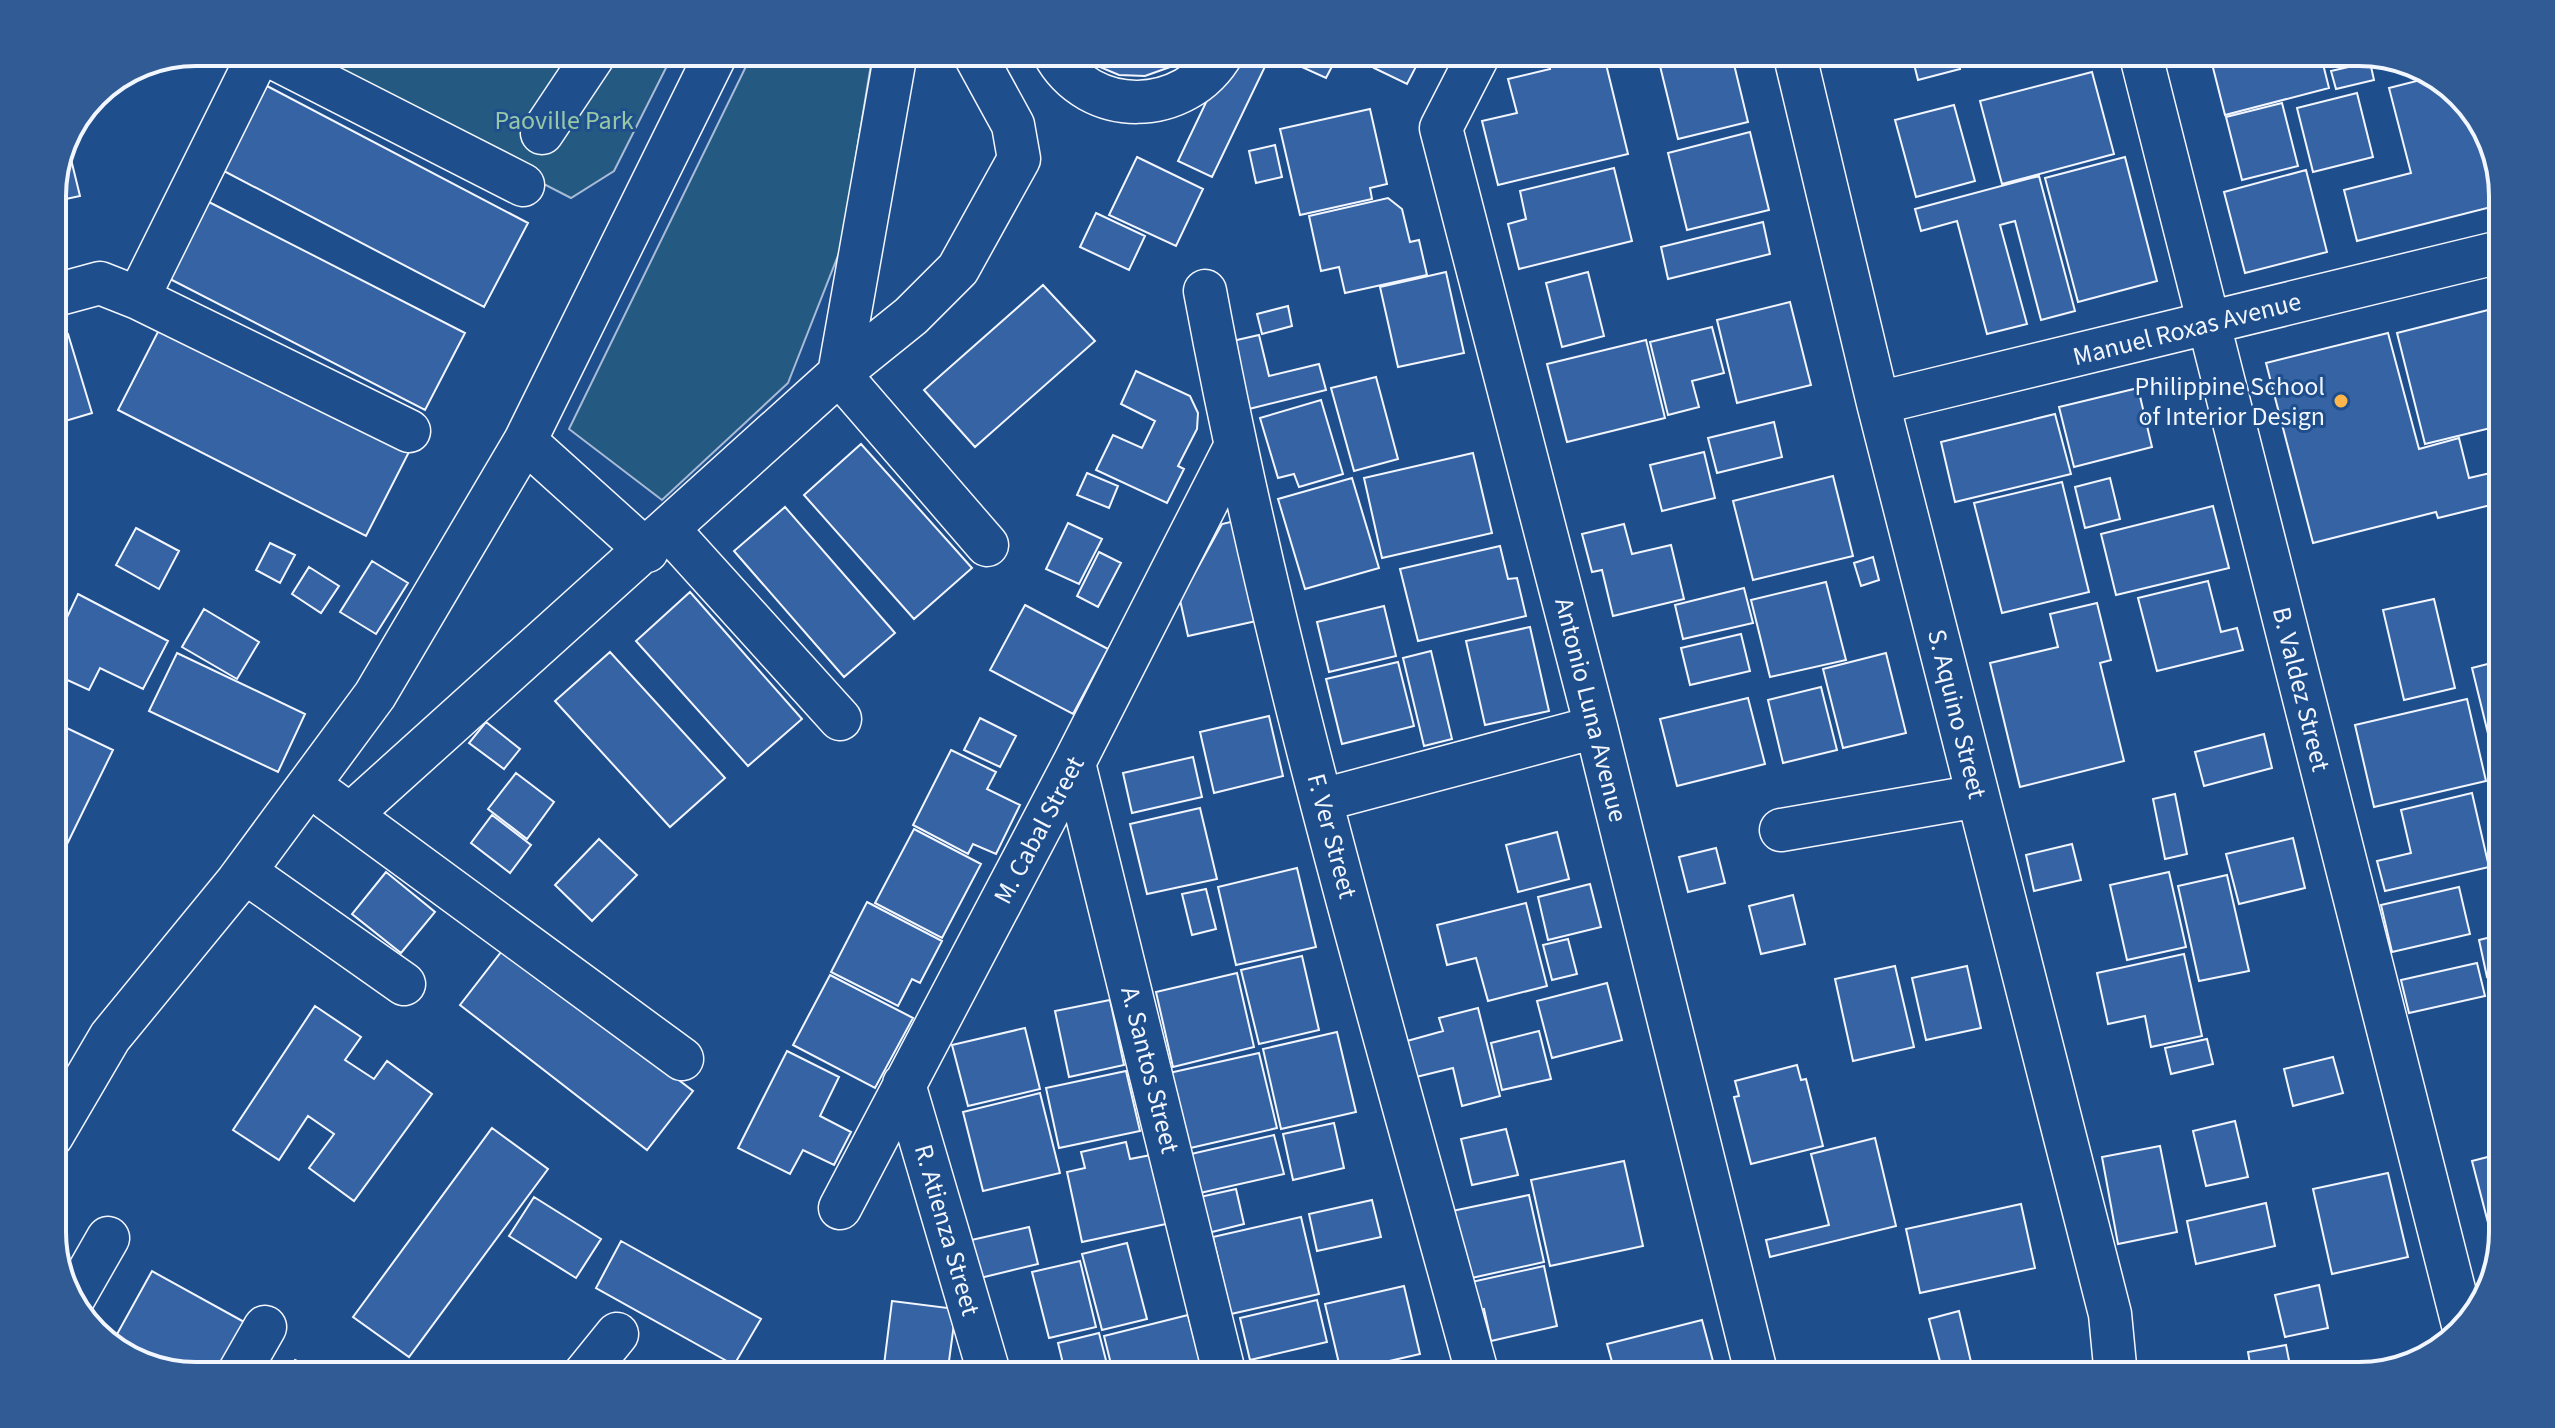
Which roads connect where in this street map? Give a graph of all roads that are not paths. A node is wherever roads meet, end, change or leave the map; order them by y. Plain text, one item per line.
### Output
1 (254, 66) edge
2 (289, 66) edge
3 (587, 66) edge
4 (710, 66) edge
5 (894, 66) edge
6 (981, 66) edge
7 (1064, 66) edge
8 (1212, 66) edge
9 (1473, 66) edge
10 (1797, 66) edge
11 (2143, 66) edge
12 (542, 133) dead end
13 (523, 185) dead end
14 (2489, 255) edge
15 (1205, 291) dead end
16 (66, 292) edge
17 (138, 298) junction
18 (2208, 325) junction
19 (839, 374) junction
20 (1878, 403) junction
21 (409, 431) dead end
22 (525, 441) junction
23 (1234, 449) junction
24 (658, 540) junction
25 (987, 545) dead end
26 (840, 719) dead end
27 (1596, 727) junction
28 (1074, 763) junction
29 (309, 787) junction
30 (1978, 796) junction
31 (1322, 800) junction
32 (351, 814) junction
33 (1781, 830) dead end
34 (245, 872) junction
35 (404, 984) dead end
36 (682, 1059) dead end
37 (904, 1084) junction
38 (66, 1112) edge
39 (840, 1208) dead end
40 (108, 1238) dead end
41 (79, 1289) edge
42 (2460, 1313) edge
43 (265, 1327) dead end
44 (617, 1334) dead end
45 (245, 1362) edge
46 (594, 1362) edge
47 (986, 1362) edge
48 (1222, 1362) edge
49 (1474, 1362) edge
50 (1754, 1362) edge
51 (2115, 1362) edge

1 - 17 street
2 - 13 street
3 - 12 street
4 - 22 street
5 - 19 street
6 - 19 street
7 - 8 street
9 - 27 street, Antonio Luna Avenue
10 - 20 street, S. Aquino Street
11 - 18 street, B. Valdez Street
14 - 18 street, Manuel Roxas Avenue
15 - 23 street, F. Ver Street
16 - 17 street
17 - 21 street
18 - 20 street, Manuel Roxas Avenue
18 - 42 street, B. Valdez Street
19 - 24 street
19 - 25 street
20 - 30 street, S. Aquino Street
22 - 24 street
22 - 29 street
23 - 28 street, M. Cabal Street
23 - 31 street, F. Ver Street
24 - 26 street
24 - 32 street
27 - 31 street
27 - 50 street, Antonio Luna Avenue
28 - 37 street, M. Cabal Street
28 - 48 street, A. Santos Street
29 - 32 street
29 - 34 street
30 - 33 street
30 - 51 street, S. Aquino Street
31 - 49 street, F. Ver Street
32 - 36 street
34 - 35 street
34 - 38 street
37 - 39 street, M. Cabal Street
37 - 47 street, R. Atienza Street
40 - 41 street
43 - 45 street
44 - 46 street

